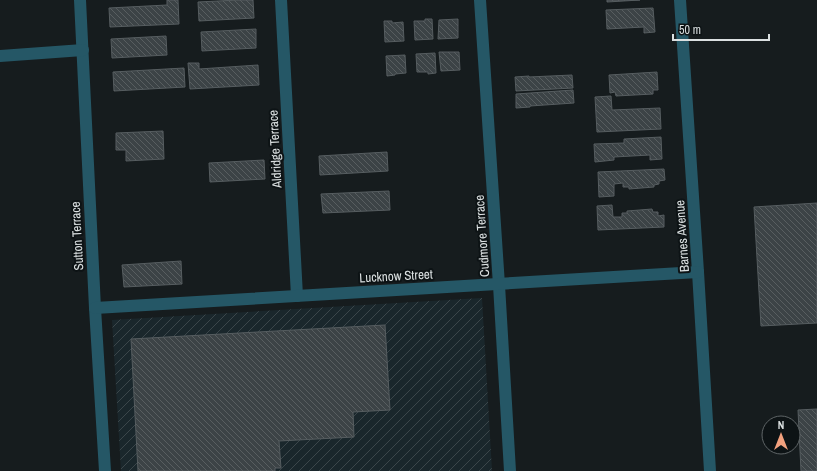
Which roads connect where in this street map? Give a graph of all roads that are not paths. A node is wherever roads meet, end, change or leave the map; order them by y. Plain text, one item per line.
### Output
1 (80, 0) edge
2 (281, 0) edge
3 (480, 0) edge
4 (680, 0) edge
5 (83, 50) junction
6 (0, 56) edge
7 (698, 272) junction
8 (499, 284) junction
9 (297, 296) junction
10 (95, 308) junction
11 (105, 471) edge
12 (510, 471) edge
13 (710, 471) edge

1 - 5 street, Sutton Terrace
2 - 9 street, Aldridge Terrace
3 - 8 street, Cudmore Terrace
4 - 7 street, Barnes Avenue
5 - 6 street
5 - 10 street, Sutton Terrace
7 - 8 street, Lucknow Street
7 - 13 street, Barnes Avenue
8 - 9 street, Lucknow Street
8 - 12 street, Cudmore Terrace
9 - 10 street, Lucknow Street
10 - 11 street, Sutton Terrace

